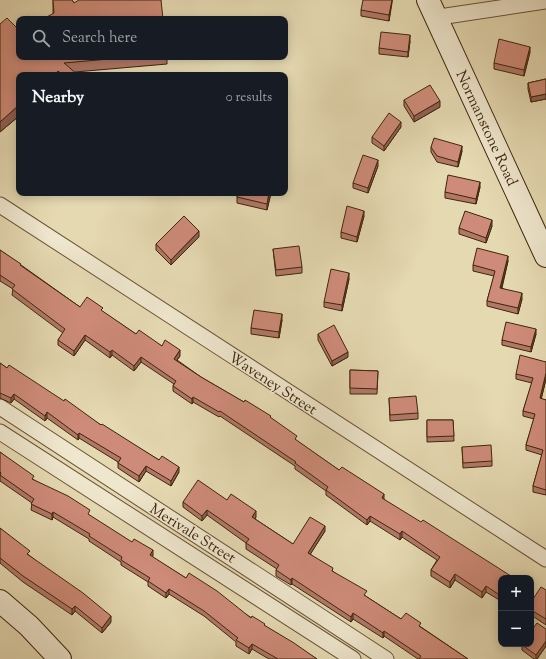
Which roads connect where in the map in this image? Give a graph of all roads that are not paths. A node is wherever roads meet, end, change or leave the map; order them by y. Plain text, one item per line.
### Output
1 (428, 0) edge
2 (546, 1) edge
3 (438, 20) junction
4 (0, 205) edge
5 (546, 256) edge
6 (0, 407) edge
7 (0, 432) edge
8 (546, 559) edge
9 (0, 601) edge
10 (60, 659) edge
11 (352, 659) edge
12 (386, 659) edge

1 - 3 street, Normanstone Road
2 - 3 street
3 - 5 street, Normanstone Road
4 - 8 street, Waveney Street
6 - 12 street, Merivale Street
7 - 11 street, Merivale Street
9 - 10 street

